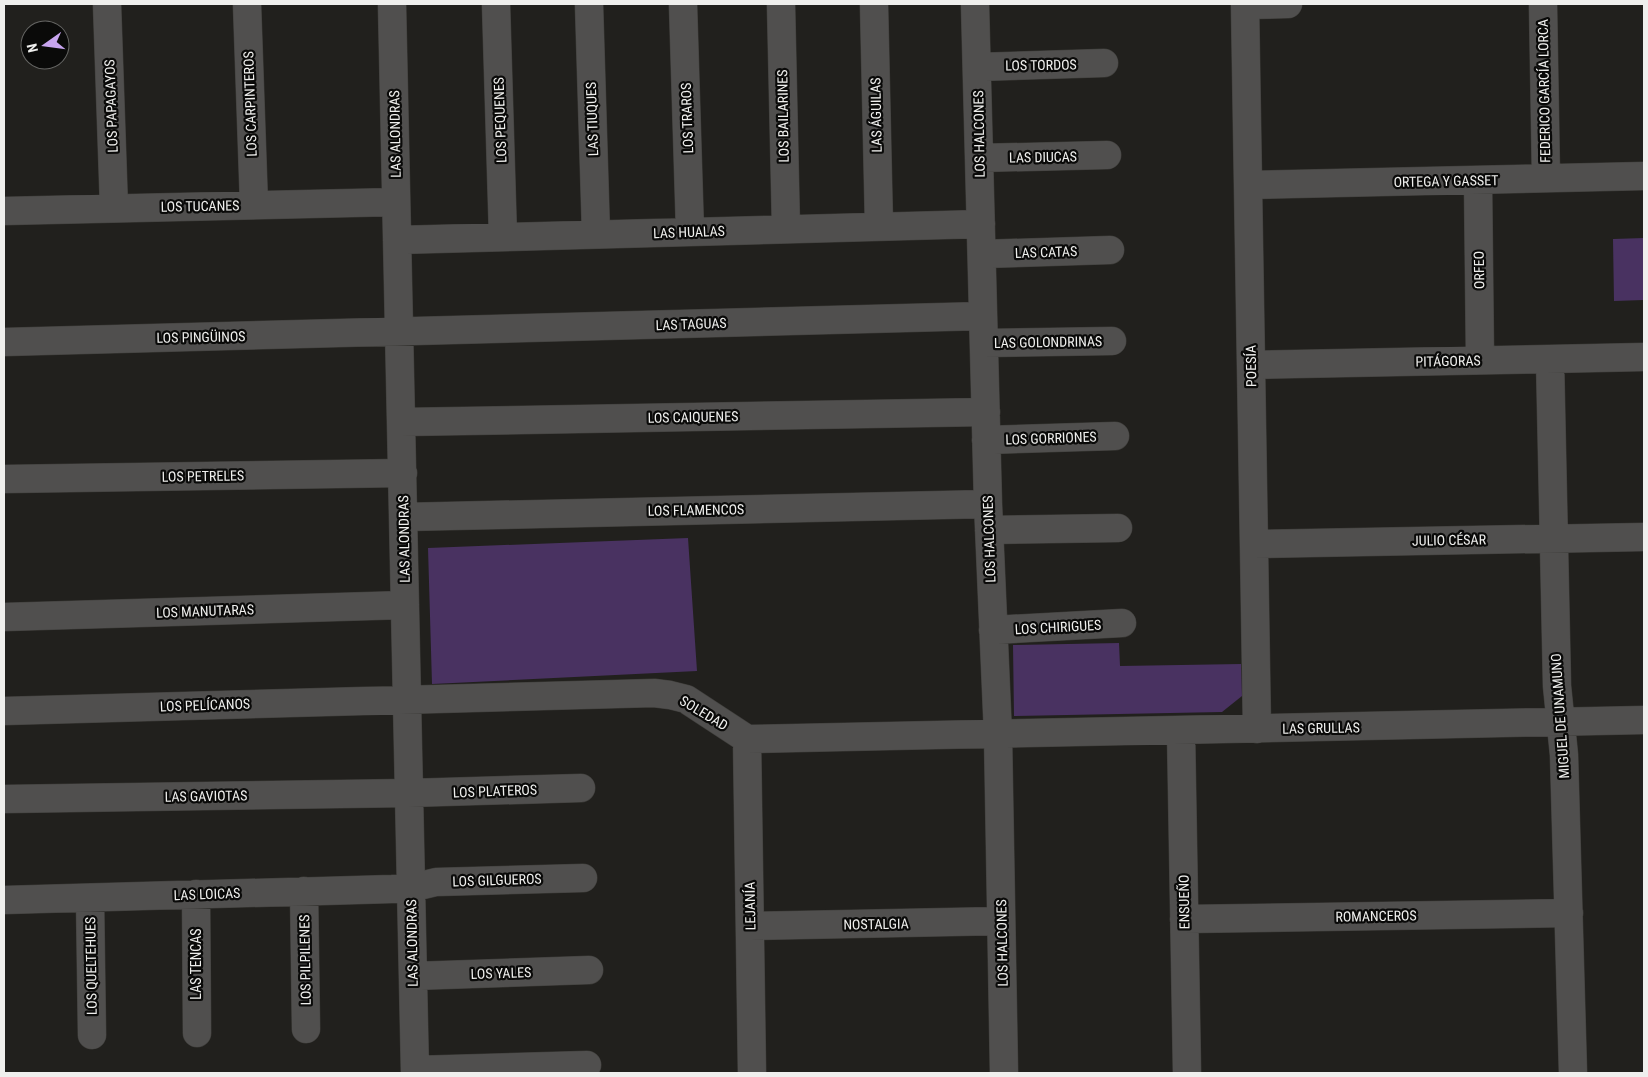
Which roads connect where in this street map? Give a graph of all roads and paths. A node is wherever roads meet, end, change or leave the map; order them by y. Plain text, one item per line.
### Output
1 (107, 4) edge
2 (247, 4) edge
3 (392, 4) edge
4 (496, 4) edge
5 (589, 4) edge
6 (684, 4) edge
7 (781, 4) edge
8 (874, 4) edge
9 (976, 4) edge
10 (1245, 4) edge
11 (1288, 4) edge
12 (1543, 4) edge
13 (1104, 63) dead end
14 (977, 66) junction
15 (1107, 155) dead end
16 (979, 158) junction
17 (1644, 176) edge
18 (1546, 178) junction
19 (1478, 180) junction
20 (1248, 185) junction
21 (396, 202) junction
22 (254, 205) junction
23 (114, 208) junction
24 (4, 211) edge
25 (981, 224) junction
26 (879, 226) junction
27 (786, 229) junction
28 (690, 232) junction
29 (596, 234) junction
30 (503, 237) junction
31 (397, 240) junction
32 (1110, 250) dead end
33 (982, 254) junction
34 (984, 330) junction
35 (399, 332) junction
36 (1112, 341) dead end
37 (4, 342) edge
38 (1644, 357) edge
39 (1550, 359) junction
40 (1480, 360) junction
41 (1251, 365) junction
42 (986, 412) junction
43 (401, 422) junction
44 (1115, 436) dead end
45 (986, 440) junction
46 (402, 472) junction
47 (4, 479) edge
48 (988, 504) junction
49 (404, 516) junction
50 (1118, 528) dead end
51 (989, 530) junction
52 (1644, 536) edge
53 (1554, 538) junction
54 (1254, 544) junction
55 (405, 605) junction
56 (4, 617) edge
57 (1122, 624) dead end
58 (993, 630) junction
59 (407, 700) junction
60 (4, 711) edge
61 (1644, 720) edge
62 (1560, 722) junction
63 (1257, 729) junction
64 (1180, 730) junction
65 (998, 735) junction
66 (747, 740) junction
67 (581, 788) dead end
68 (409, 793) junction
69 (4, 799) edge
70 (583, 878) dead end
71 (411, 888) junction
72 (304, 891) junction
73 (196, 894) junction
74 (90, 898) junction
75 (4, 900) edge
76 (1569, 912) junction
77 (1184, 919) junction
78 (1001, 921) junction
79 (750, 926) junction
80 (589, 970) dead end
81 (413, 976) junction
82 (306, 1029) dead end
83 (197, 1033) dead end
84 (92, 1035) dead end
85 (587, 1065) dead end
86 (415, 1071) edge
87 (752, 1073) edge
88 (1004, 1073) edge
89 (1187, 1073) edge
90 (1573, 1073) edge

1 - 23 street, LOS PAPAGAYOS
2 - 22 street, LOS CARPINTEROS
3 - 21 street, LAS ALONDRAS
4 - 30 street, LOS PEQUENES
5 - 29 street, LAS TIUQUES
6 - 28 street, LOS TRAROS
7 - 27 street, LOS BAILARINES
8 - 26 street, LAS ÁGUILAS
9 - 14 street, LOS HALCONES
10 - 11 street
10 - 20 street, POESÍA
12 - 18 street, FEDERICO GARCÍA LORCA
13 - 14 street, LOS TORDOS
14 - 16 street, LOS HALCONES
15 - 16 street, LAS DIUCAS
16 - 25 street, LOS HALCONES
17 - 18 street, ORTEGA Y GASSET
18 - 19 street, ORTEGA Y GASSET
19 - 20 street, ORTEGA Y GASSET
19 - 40 street, ORFEO
20 - 41 street, POESÍA
21 - 22 street, LOS TUCANES
21 - 31 street, LAS ALONDRAS
22 - 23 street, LOS TUCANES
23 - 24 street, LOS TUCANES
25 - 26 street, LAS HUALAS
25 - 33 street, LOS HALCONES
26 - 27 street, LAS HUALAS
27 - 28 street, LAS HUALAS
28 - 29 street, LAS HUALAS
29 - 30 street, LAS HUALAS
30 - 31 street, LAS HUALAS
31 - 35 street, LAS ALONDRAS
32 - 33 street, LAS CATAS
33 - 34 street, LOS HALCONES
34 - 35 street, LAS TAGUAS
34 - 36 street, LAS GOLONDRINAS
34 - 42 street, LOS HALCONES
35 - 37 street, LOS PINGÜINOS
35 - 43 street, LAS ALONDRAS
38 - 39 street, PITÁGORAS
39 - 40 street, PITÁGORAS
39 - 53 street, MIGUEL DE UNAMUNO
40 - 41 street, PITÁGORAS
41 - 54 street, POESÍA
42 - 43 street, LOS CAIQUENES
42 - 45 street, LOS HALCONES
43 - 46 street, LAS ALONDRAS
44 - 45 street, LOS GORRIONES
45 - 48 street, LOS HALCONES
46 - 47 street, LOS PETRELES
46 - 49 street, LAS ALONDRAS
48 - 49 street, LOS FLAMENCOS
48 - 51 street, LOS HALCONES
49 - 55 street, LAS ALONDRAS
50 - 51 street
51 - 58 street, LOS HALCONES
52 - 53 street, JULIO CÉSAR
53 - 54 street, JULIO CÉSAR
53 - 62 street, MIGUEL DE UNAMUNO
54 - 63 street, POESÍA
55 - 56 street, LOS MANUTARAS
55 - 59 street, LAS ALONDRAS
57 - 58 street, LOS CHIRIGUES
58 - 65 street, LOS HALCONES
59 - 60 street, LOS PELÍCANOS
59 - 66 street, SOLEDAD
59 - 68 street, LAS ALONDRAS
61 - 62 street, LAS GRULLAS
62 - 63 street, LAS GRULLAS
62 - 76 street, MIGUEL DE UNAMUNO
63 - 64 street, LAS GRULLAS
64 - 65 street, LAS GRULLAS
64 - 77 street, ENSUEÑO
65 - 66 street
65 - 78 street, LOS HALCONES
66 - 79 street, LEJANÍA
67 - 68 street, LOS PLATEROS
68 - 69 street, LAS GAVIOTAS
68 - 71 street, LAS ALONDRAS
70 - 71 street, LOS GILGUEROS
71 - 72 street, LAS LOICAS
71 - 81 street, LAS ALONDRAS
72 - 73 street, LAS LOICAS
72 - 82 street, LOS PILPILENES
73 - 74 street, LAS LOICAS
73 - 83 street, LAS TENCAS
74 - 75 street, LAS LOICAS
74 - 84 street, LOS QUELTEHUES
76 - 77 street, ROMANCEROS
76 - 90 street, MIGUEL DE UNAMUNO
77 - 89 street, ENSUEÑO
78 - 79 street, NOSTALGIA
78 - 88 street, LOS HALCONES
79 - 87 street, LEJANÍA
80 - 81 street, LOS YALES
81 - 86 street, LAS ALONDRAS
85 - 86 street

